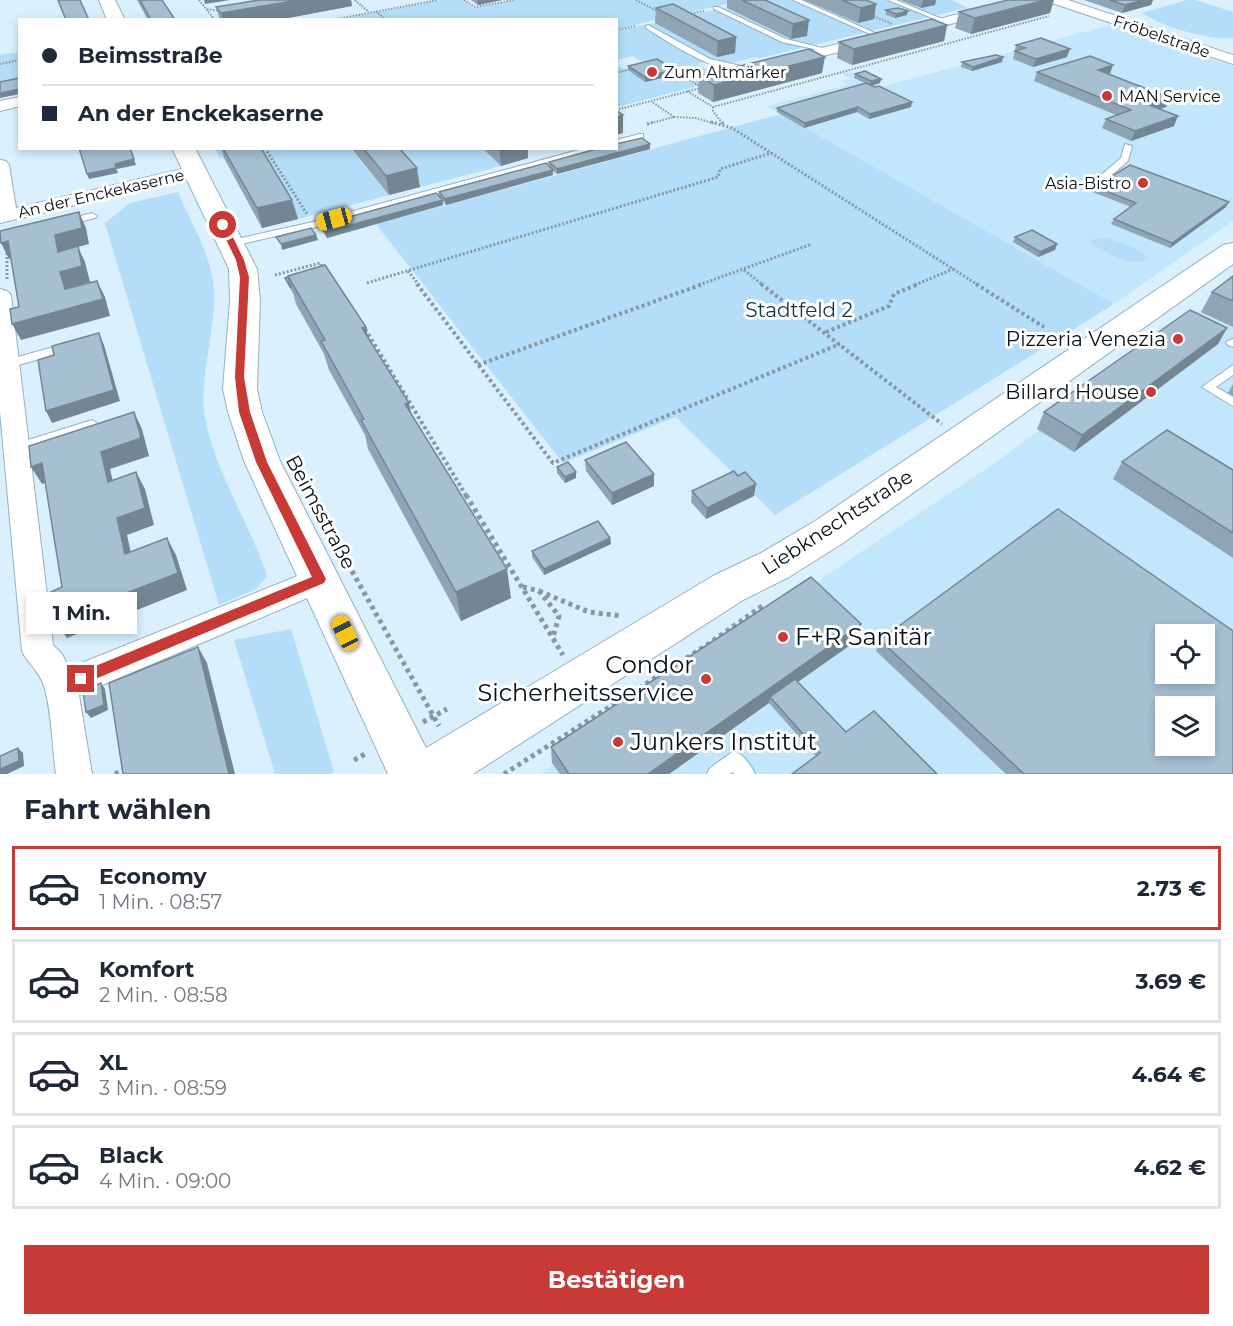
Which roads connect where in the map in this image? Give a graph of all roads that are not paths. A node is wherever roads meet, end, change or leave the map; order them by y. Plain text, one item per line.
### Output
1 (107, 0) edge
2 (796, 0) edge
3 (891, 0) edge
4 (966, 0) edge
5 (1030, 0) edge
6 (1056, 0) edge
7 (716, 8) dead end
8 (992, 10) junction
9 (115, 18) edge
10 (944, 21) junction
11 (648, 27) dead end
12 (881, 37) junction
13 (828, 51) junction
14 (1233, 60) edge
15 (762, 67) joint
16 (18, 102) edge
17 (0, 106) edge
18 (640, 136) edge
19 (618, 142) edge
20 (1128, 146) dead end
21 (590, 150) edge
22 (189, 160) edge
23 (0, 165) edge
24 (1096, 183) edge
25 (4, 216) edge
26 (92, 216) dead end
27 (57, 225) edge
28 (232, 243) junction
29 (1233, 251) edge
30 (0, 295) edge
31 (80, 344) edge
32 (8, 364) junction
33 (1233, 369) edge
34 (1233, 402) edge
35 (92, 424) edge
36 (17, 448) junction
37 (334, 572) junction
38 (62, 687) junction
39 (74, 774) edge
40 (413, 774) edge
41 (429, 774) edge
42 (716, 774) edge
43 (746, 774) edge

1 - 9 street
2 - 12 lane
3 - 10 lane
4 - 8 street
5 - 8 street
6 - 14 street, Fröbelstraße
7 - 13 lane
8 - 10 street
10 - 12 street
11 - 15 lane
12 - 13 street
13 - 15 street
16 - 17 street
18 - 19 lane
20 - 24 lane
21 - 28 lane
22 - 25 street, An der Enckekaserne
22 - 28 street, Beimsstraße
23 - 25 street, An der Enckekaserne
26 - 27 lane
28 - 37 street, Beimsstraße
29 - 41 street, Liebknechtstraße
30 - 32 street
31 - 32 lane
32 - 36 street
33 - 34 lane
35 - 36 lane
36 - 38 street
37 - 38 street
37 - 40 street, Beimsstraße
38 - 39 street
42 - 43 lane

